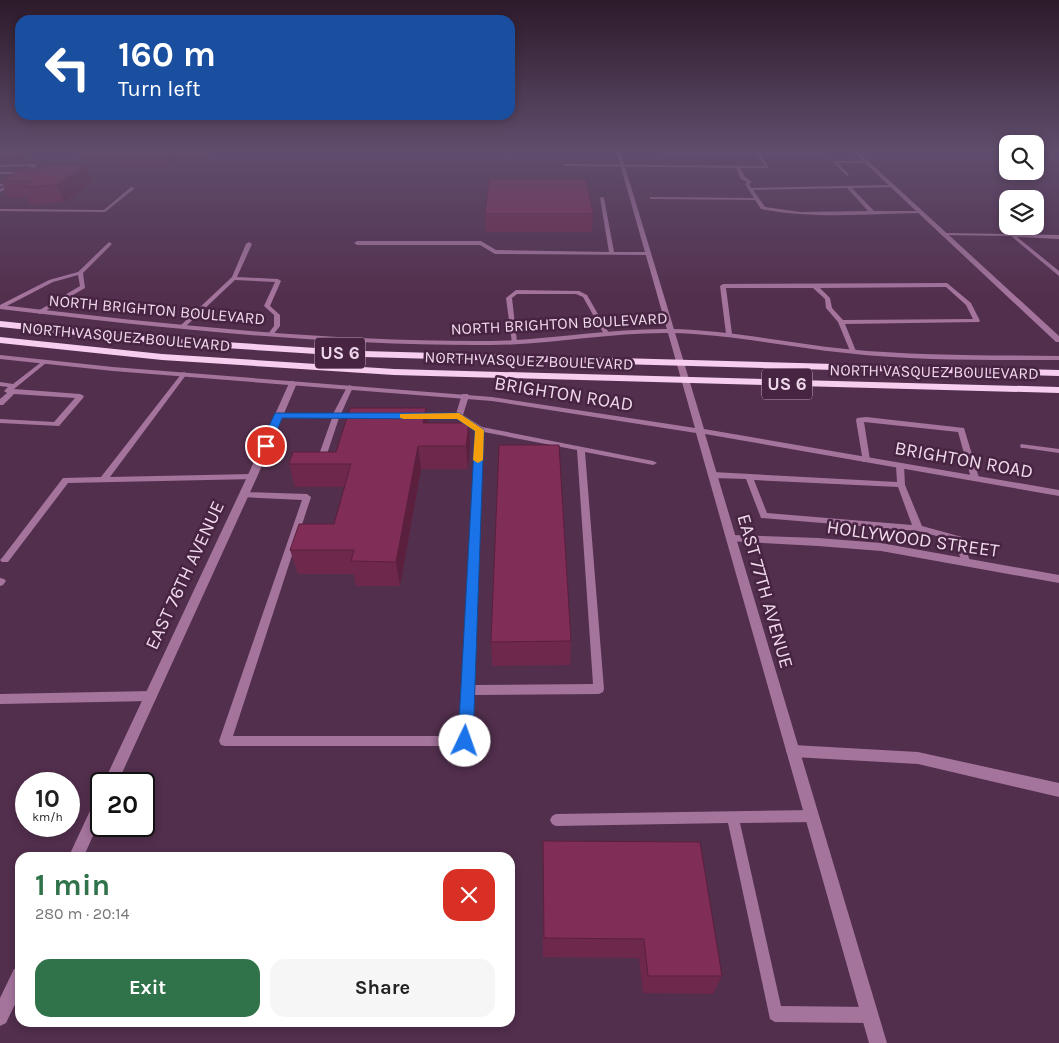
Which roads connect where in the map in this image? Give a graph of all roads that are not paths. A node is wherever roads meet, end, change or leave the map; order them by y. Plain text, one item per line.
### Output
1 (602, 198) dead end
2 (120, 199) edge
3 (632, 199) edge
4 (722, 199) edge
5 (756, 199) joint
6 (860, 199) edge
7 (906, 199) edge
8 (0, 210) edge
9 (920, 212) junction
10 (873, 213) junction
11 (943, 234) junction
12 (999, 234) edge
13 (1013, 235) edge
14 (1028, 235) edge
15 (1059, 237) edge
16 (357, 243) dead end
17 (109, 244) dead end
18 (250, 244) dead end
19 (612, 254) junction
20 (648, 254) junction
21 (80, 273) junction
22 (1059, 274) edge
23 (234, 278) junction
24 (815, 286) junction
25 (1, 307) edge
26 (40, 312) junction
27 (841, 322) junction
28 (0, 324) edge
29 (182, 327) junction
30 (671, 331) junction
31 (272, 334) junction
32 (729, 334) junction
33 (607, 335) junction
34 (0, 340) edge
35 (1059, 340) edge
36 (514, 342) junction
37 (853, 351) junction
38 (0, 357) edge
39 (1059, 358) edge
40 (44, 362) junction
41 (680, 364) junction
42 (1059, 373) edge
43 (184, 374) junction
44 (686, 381) junction
45 (293, 383) junction
46 (0, 384) edge
47 (350, 387) junction
48 (14, 389) junction
49 (1059, 390) edge
50 (465, 396) junction
51 (0, 403) edge
52 (279, 415) junction
53 (336, 416) junction
54 (365, 416) edge
55 (412, 416) edge
56 (459, 416) junction
57 (0, 421) edge
58 (480, 430) junction
59 (700, 431) junction
60 (1024, 446) dead end
61 (581, 449) junction
62 (1059, 451) edge
63 (866, 460) junction
64 (653, 464) dead end
65 (900, 466) junction
66 (315, 475) edge
67 (713, 475) junction
68 (252, 477) junction
69 (748, 477) junction
70 (975, 478) junction
71 (104, 479) junction
72 (901, 485) junction
73 (1059, 493) edge
74 (244, 495) junction
75 (918, 528) junction
76 (732, 539) junction
77 (5, 560) dead end
78 (965, 561) junction
79 (1059, 578) edge
80 (467, 690) junction
81 (151, 696) junction
82 (0, 699) edge
83 (793, 751) junction
84 (116, 772) edge
85 (1059, 790) edge
86 (812, 816) junction
87 (733, 818) junction
88 (556, 820) dead end
89 (90, 826) edge
90 (78, 852) edge
91 (15, 986) edge
92 (870, 1015) junction
93 (0, 1017) edge
94 (878, 1043) edge

1 - 19 lane
2 - 8 lane
3 - 20 street, EAST 77TH AVENUE
4 - 5 lane
5 - 10 lane
6 - 10 lane
7 - 9 street
9 - 10 lane
9 - 11 street
11 - 12 lane
11 - 35 street
13 - 22 lane
14 - 15 lane
16 - 19 lane
17 - 21 lane
18 - 23 lane
19 - 20 lane
20 - 30 street, EAST 77TH AVENUE
21 - 25 lane
21 - 26 lane
23 - 29 lane
23 - 31 lane
24 - 27 lane
24 - 27 lane
24 - 32 lane
25 - 26 street, NORTH BRIGHTON BOULEVARD
26 - 29 street, NORTH BRIGHTON BOULEVARD
27 - 37 lane
28 - 41 highway, NORTH VASQUEZ BOULEVARD / US 6
29 - 31 street, NORTH BRIGHTON BOULEVARD
30 - 32 street, NORTH BRIGHTON BOULEVARD
30 - 33 street, NORTH BRIGHTON BOULEVARD
30 - 41 street, EAST 77TH AVENUE
31 - 36 street, NORTH BRIGHTON BOULEVARD
32 - 37 street, NORTH BRIGHTON BOULEVARD
33 - 36 street, NORTH BRIGHTON BOULEVARD
33 - 36 lane
34 - 44 highway, NORTH VASQUEZ BOULEVARD / US 6
37 - 39 street, NORTH BRIGHTON BOULEVARD
38 - 40 street, BRIGHTON ROAD
40 - 43 street, BRIGHTON ROAD
40 - 48 lane
41 - 42 highway, NORTH VASQUEZ BOULEVARD / US 6
41 - 44 street, EAST 77TH AVENUE
43 - 45 street, BRIGHTON ROAD
43 - 71 lane
44 - 49 highway, NORTH VASQUEZ BOULEVARD / US 6
44 - 59 street, EAST 77TH AVENUE
45 - 47 street, BRIGHTON ROAD
45 - 52 street, EAST 76TH AVENUE
46 - 48 lane
47 - 50 street, BRIGHTON ROAD
47 - 53 lane
48 - 51 lane
48 - 57 lane
50 - 56 lane
50 - 59 street, BRIGHTON ROAD
52 - 53 lane
52 - 68 street, EAST 76TH AVENUE
53 - 54 lane
53 - 66 lane
55 - 56 lane
56 - 58 lane
58 - 61 lane
58 - 80 lane
59 - 63 street, BRIGHTON ROAD
59 - 67 street, EAST 77TH AVENUE
60 - 62 lane
61 - 64 lane
61 - 80 lane
63 - 65 street, BRIGHTON ROAD
63 - 70 lane
65 - 70 street, BRIGHTON ROAD
65 - 72 lane
67 - 69 lane
67 - 76 street, EAST 77TH AVENUE
68 - 71 lane
68 - 74 street, EAST 76TH AVENUE
69 - 72 lane
69 - 75 lane
70 - 73 street, BRIGHTON ROAD
71 - 77 lane
72 - 75 lane
74 - 80 lane
74 - 81 street, EAST 76TH AVENUE
75 - 78 lane
76 - 78 street, HOLLYWOOD STREET
76 - 83 street, EAST 77TH AVENUE
78 - 79 street, HOLLYWOOD STREET
81 - 82 lane
81 - 84 street, EAST 76TH AVENUE
83 - 85 street
83 - 86 street, EAST 77TH AVENUE
86 - 87 lane
86 - 92 street, EAST 77TH AVENUE
87 - 88 lane
87 - 92 lane
89 - 90 street
91 - 93 street
92 - 94 street, EAST 77TH AVENUE

